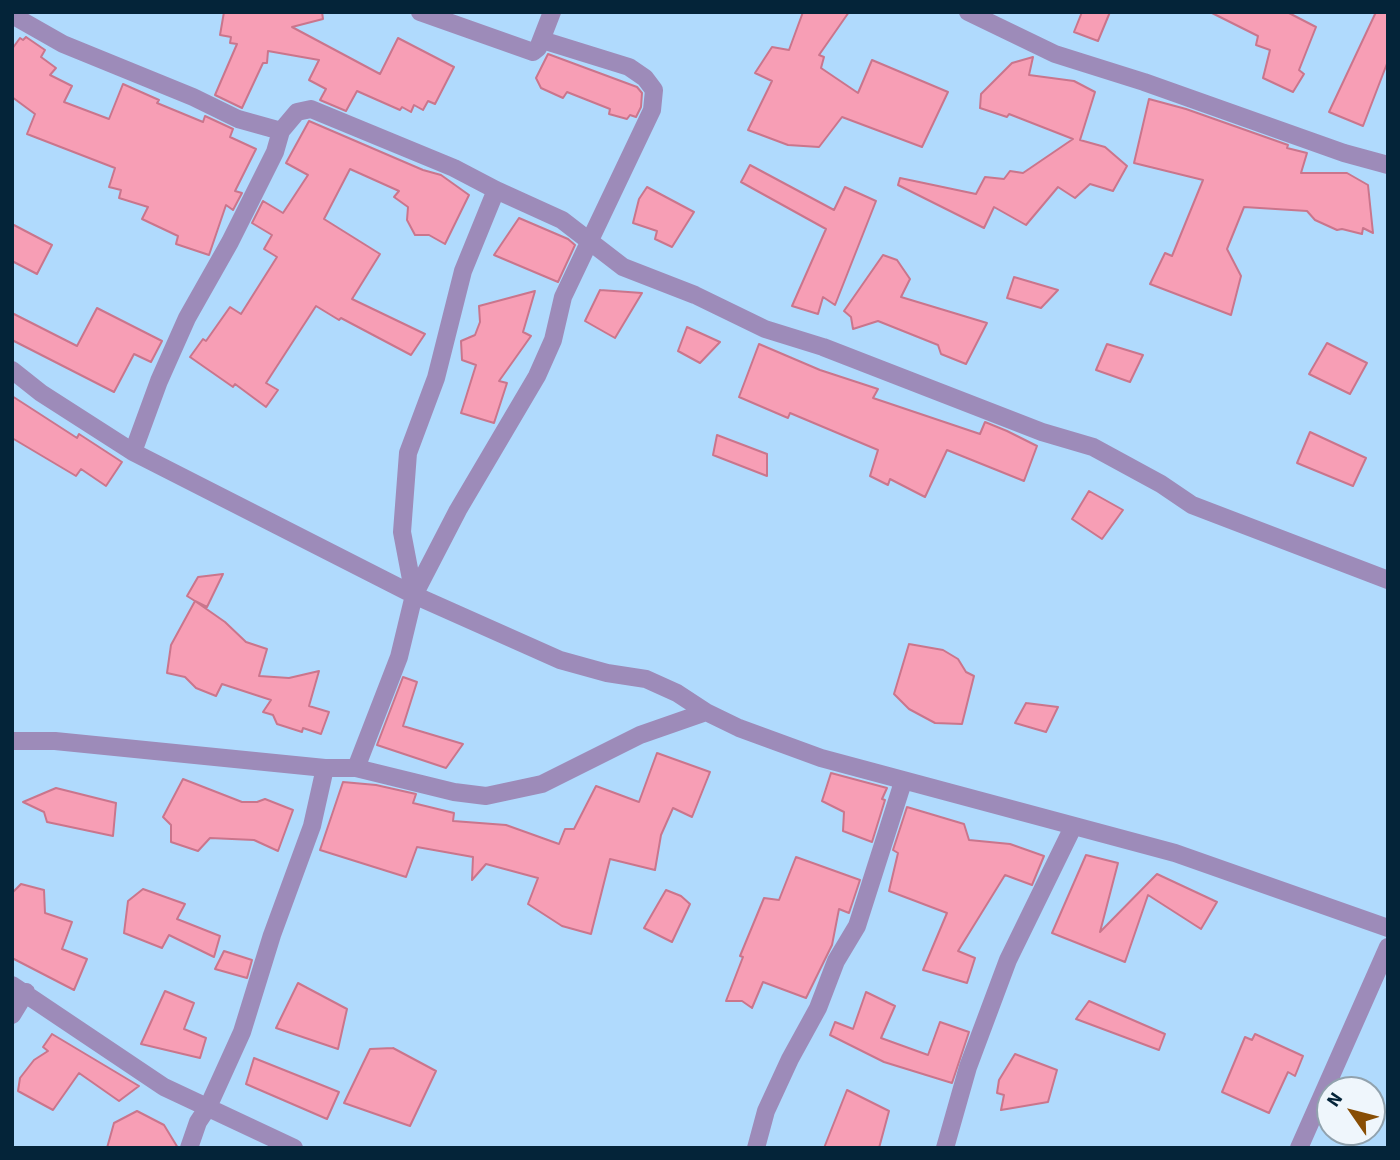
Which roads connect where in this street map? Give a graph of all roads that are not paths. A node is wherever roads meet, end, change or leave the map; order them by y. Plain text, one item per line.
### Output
1 (420, 12) edge
2 (552, 12) edge
3 (968, 12) edge
4 (12, 15) edge
5 (542, 40) junction
6 (281, 131) junction
7 (1388, 164) edge
8 (496, 190) junction
9 (589, 240) junction
10 (12, 370) edge
11 (133, 453) junction
12 (1388, 580) edge
13 (414, 595) junction
14 (706, 712) junction
15 (12, 741) edge
16 (325, 768) junction
17 (356, 768) junction
18 (903, 782) junction
19 (1073, 827) junction
20 (1388, 928) edge
21 (1388, 947) edge
22 (19, 988) edge
23 (12, 1015) edge
24 (208, 1107) junction
25 (189, 1148) edge
26 (294, 1148) edge
27 (756, 1148) edge
28 (944, 1148) edge
29 (1299, 1148) edge

1 - 5 street
2 - 5 street
3 - 7 street
4 - 6 street
5 - 9 street
6 - 8 street
6 - 11 street
8 - 9 street
8 - 13 street
9 - 12 street
9 - 13 street
10 - 11 street
11 - 13 street
13 - 14 street
13 - 17 street
14 - 17 street
14 - 18 street
15 - 16 street
16 - 17 street
16 - 24 street
18 - 19 street
18 - 27 street
19 - 20 street
19 - 28 street
21 - 29 street
22 - 23 street
22 - 24 street
24 - 25 street
24 - 26 street

